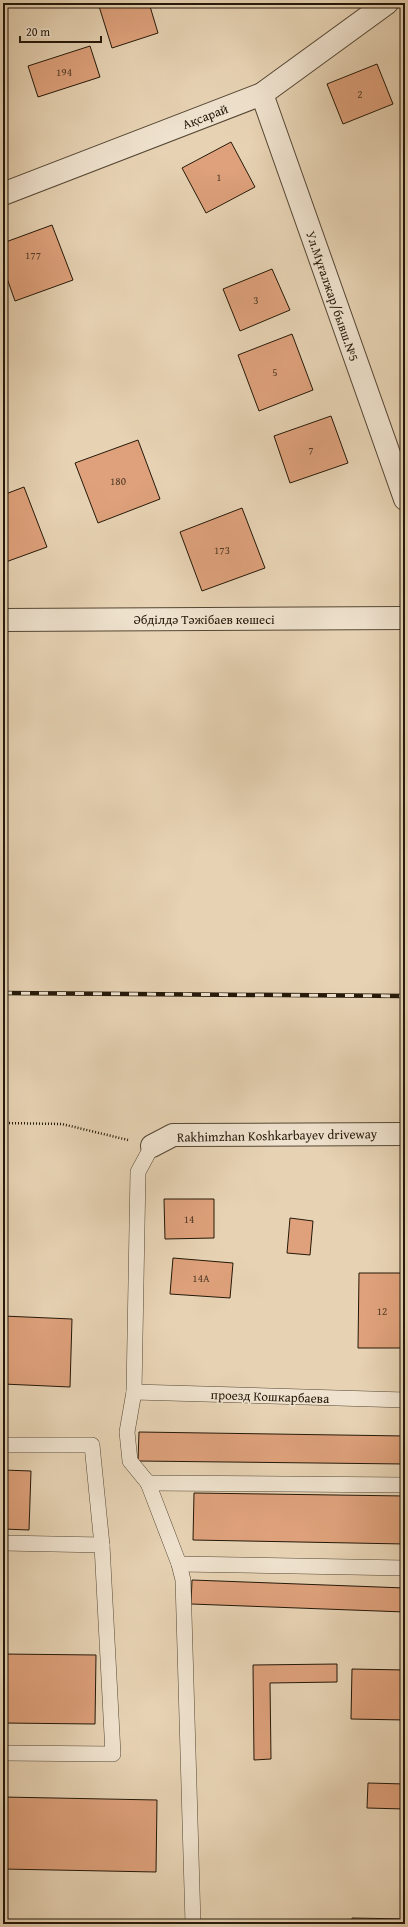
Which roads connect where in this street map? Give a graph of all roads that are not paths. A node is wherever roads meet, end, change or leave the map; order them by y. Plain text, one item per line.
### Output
1 (388, 3) edge
2 (262, 94) junction
3 (3, 194) edge
4 (405, 499) edge
5 (405, 618) edge
6 (3, 620) edge
7 (405, 1134) edge
8 (152, 1146) joint
9 (134, 1392) junction
10 (405, 1400) edge
11 (3, 1445) edge
12 (148, 1483) junction
13 (405, 1485) edge
14 (3, 1543) edge
15 (102, 1545) junction
16 (179, 1564) junction
17 (405, 1568) edge
18 (3, 1753) edge
19 (192, 1924) edge

1 - 2 street, Ақсарай
2 - 3 street, Ақсарай
2 - 4 street, Ул.Мұғалжар/бывш.№5
5 - 6 street, Әбділдә Тәжібаев көшесі
7 - 8 street, Rakhimzhan Koshkarbayev driveway
8 - 9 lane
9 - 10 lane, проезд Кошкарбаева
9 - 12 lane
11 - 15 lane
12 - 13 lane
12 - 16 lane
14 - 15 lane
15 - 18 lane
16 - 17 lane
16 - 19 lane

